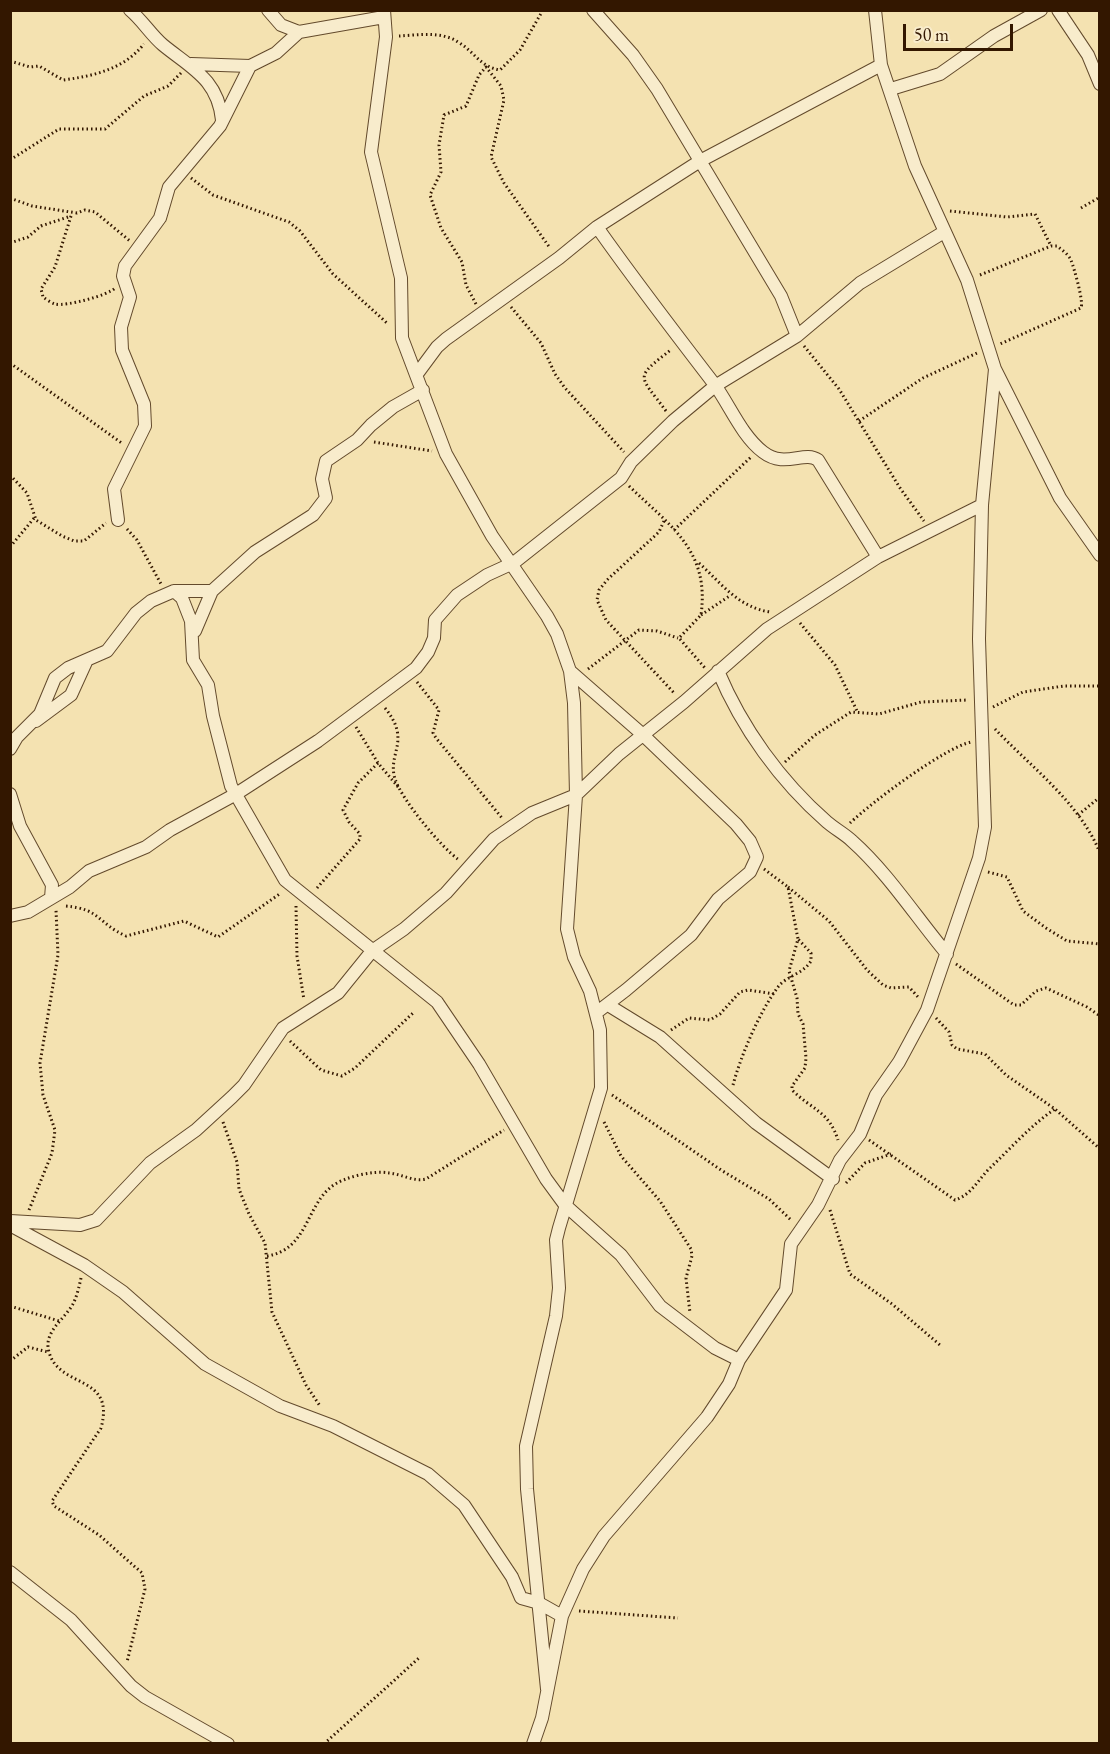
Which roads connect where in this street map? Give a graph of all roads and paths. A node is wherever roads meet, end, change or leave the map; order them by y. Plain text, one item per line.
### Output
1 (130, 10) edge
2 (268, 10) edge
3 (543, 10) edge
4 (593, 10) edge
5 (875, 10) edge
6 (1041, 10) edge
7 (1058, 10) edge
8 (384, 14) edge
9 (299, 32) junction
10 (156, 37) junction
11 (386, 37) junction
12 (10, 61) edge
13 (191, 64) junction
14 (880, 65) junction
15 (250, 66) junction
16 (486, 67) junction
17 (1100, 84) edge
18 (891, 89) junction
19 (222, 120) junction
20 (10, 160) edge
21 (700, 161) junction
22 (183, 172) junction
23 (1100, 197) edge
24 (10, 198) edge
25 (933, 208) junction
26 (1081, 208) dead end
27 (77, 213) junction
28 (71, 216) junction
29 (597, 227) junction
30 (944, 232) junction
31 (10, 243) edge
32 (1051, 246) junction
33 (138, 248) junction
34 (559, 258) junction
35 (123, 276) junction
36 (967, 280) junction
37 (504, 299) junction
38 (480, 314) junction
39 (797, 336) junction
40 (402, 338) junction
41 (680, 342) junction
42 (989, 349) junction
43 (10, 363) edge
44 (995, 369) junction
45 (417, 374) junction
46 (715, 386) junction
47 (423, 390) junction
48 (673, 421) junction
49 (859, 421) junction
50 (357, 440) junction
51 (134, 451) junction
52 (761, 451) junction
53 (446, 454) junction
54 (631, 462) junction
55 (10, 475) edge
56 (621, 478) junction
57 (982, 505) junction
58 (35, 517) junction
59 (118, 520) junction
60 (664, 521) junction
61 (674, 531) junction
62 (932, 532) junction
63 (10, 547) edge
64 (1100, 555) edge
65 (878, 557) junction
66 (696, 560) junction
67 (511, 564) junction
68 (212, 591) junction
69 (171, 592) junction
70 (731, 595) junction
71 (790, 613) junction
72 (701, 615) junction
73 (194, 634) junction
74 (678, 638) junction
75 (626, 641) junction
76 (86, 662) junction
77 (408, 673) junction
78 (573, 674) junction
79 (715, 674) junction
80 (1100, 686) edge
81 (377, 697) junction
82 (684, 702) junction
83 (982, 710) junction
84 (856, 711) junction
85 (350, 717) junction
86 (35, 722) junction
87 (642, 734) junction
88 (14, 737) edge
89 (983, 739) junction
90 (10, 749) edge
91 (378, 763) junction
92 (777, 769) junction
93 (400, 789) junction
94 (10, 794) edge
95 (236, 794) junction
96 (576, 795) junction
97 (1100, 797) edge
98 (1078, 815) junction
99 (509, 827) junction
100 (841, 833) junction
101 (1100, 853) edge
102 (756, 863) junction
103 (977, 863) junction
104 (470, 868) junction
105 (292, 885) junction
106 (788, 887) junction
107 (55, 892) junction
108 (308, 897) junction
109 (10, 916) edge
110 (798, 939) junction
111 (1100, 944) edge
112 (372, 951) junction
113 (947, 954) junction
114 (790, 979) junction
115 (775, 994) junction
116 (608, 1005) junction
117 (927, 1010) junction
118 (596, 1012) junction
119 (413, 1013) dead end
120 (307, 1014) junction
121 (1100, 1016) edge
122 (281, 1031) junction
123 (660, 1037) junction
124 (601, 1088) junction
125 (730, 1098) junction
126 (597, 1107) junction
127 (218, 1109) junction
128 (1055, 1109) junction
129 (513, 1124) junction
130 (860, 1134) junction
131 (1100, 1149) edge
132 (891, 1154) junction
133 (836, 1170) junction
134 (831, 1203) dead end
135 (565, 1205) junction
136 (24, 1222) junction
137 (10, 1223) edge
138 (799, 1232) junction
139 (267, 1256) junction
140 (84, 1265) junction
141 (10, 1306) edge
142 (59, 1322) junction
143 (692, 1328) junction
144 (940, 1345) dead end
145 (49, 1353) junction
146 (739, 1360) junction
147 (10, 1361) edge
148 (333, 1426) junction
149 (10, 1572) edge
150 (539, 1604) junction
151 (564, 1613) junction
152 (678, 1618) dead end
153 (420, 1657) dead end
154 (123, 1677) junction
155 (547, 1689) junction
156 (228, 1743) edge
157 (324, 1743) edge
158 (533, 1743) edge

1 - 10 street
2 - 9 street
3 - 16 path
4 - 21 street
5 - 14 street
6 - 18 street
7 - 17 street
8 - 9 street
8 - 11 street
9 - 15 street
10 - 12 path
10 - 13 street
11 - 16 path
11 - 40 street
13 - 15 street
13 - 19 street
13 - 20 path
14 - 18 street
14 - 21 street
15 - 19 street
16 - 34 path
16 - 38 path
18 - 25 street
19 - 22 street
21 - 29 street
21 - 39 street
22 - 33 street
22 - 40 path
23 - 26 path
24 - 27 path
25 - 30 street
25 - 32 path
27 - 28 path
27 - 33 path
28 - 31 path
28 - 35 path
29 - 34 street
29 - 41 street
30 - 36 street
30 - 39 street
32 - 36 path
32 - 42 path
33 - 35 street
34 - 37 street
35 - 51 street
36 - 42 street
37 - 38 street
37 - 54 path
38 - 45 street
39 - 46 street
39 - 49 path
40 - 45 street
41 - 46 street
41 - 48 path
42 - 44 street
42 - 49 path
43 - 51 path
44 - 57 street
44 - 64 street
45 - 47 street
46 - 48 street
46 - 52 street
47 - 50 street
47 - 53 street
48 - 54 street
49 - 62 path
50 - 53 path
50 - 68 street
51 - 59 street
52 - 61 path
52 - 65 street
53 - 67 street
54 - 56 street
55 - 58 path
56 - 60 path
56 - 67 street
57 - 62 street
57 - 83 street
58 - 59 path
58 - 63 path
59 - 69 path
60 - 61 path
60 - 75 path
61 - 66 path
62 - 65 street
65 - 71 street
66 - 70 path
66 - 72 path
67 - 77 street
67 - 78 street
68 - 69 street
68 - 73 street
69 - 73 street
69 - 76 street
70 - 71 path
70 - 72 path
71 - 79 street
71 - 84 path
72 - 74 path
73 - 95 street
74 - 75 path
74 - 79 path
75 - 78 path
75 - 82 path
76 - 86 street
76 - 86 street
77 - 81 street
77 - 99 path
78 - 87 street
78 - 96 street
79 - 82 street
79 - 92 street
80 - 83 path
81 - 85 street
81 - 93 path
82 - 87 street
83 - 84 path
83 - 89 street
83 - 98 path
84 - 92 path
85 - 91 path
85 - 95 street
86 - 88 street
87 - 96 street
87 - 102 street
88 - 90 street
89 - 100 path
89 - 103 street
91 - 93 path
91 - 108 path
92 - 100 street
93 - 104 path
94 - 107 street
95 - 105 street
95 - 107 street
96 - 99 street
96 - 118 street
97 - 98 path
98 - 101 path
99 - 104 street
100 - 113 street
102 - 106 path
102 - 116 street
103 - 111 path
103 - 113 street
104 - 112 street
105 - 108 street
105 - 136 path
106 - 110 path
106 - 117 path
107 - 109 street
108 - 112 street
108 - 120 path
110 - 114 path
110 - 114 path
112 - 120 street
112 - 129 street
113 - 117 street
113 - 121 path
114 - 115 path
114 - 133 path
115 - 123 path
115 - 125 path
116 - 118 street
116 - 123 street
117 - 128 path
117 - 130 street
118 - 124 street
119 - 122 path
120 - 122 street
122 - 127 street
123 - 125 street
124 - 126 street
124 - 138 path
125 - 133 street
126 - 135 street
126 - 143 path
127 - 136 street
127 - 139 path
128 - 131 path
128 - 132 path
129 - 135 street
129 - 139 path
130 - 132 path
130 - 133 street
132 - 133 path
133 - 138 street
134 - 144 path
135 - 143 street
135 - 150 street
136 - 137 street
137 - 140 street
138 - 146 street
139 - 148 path
140 - 142 path
140 - 148 street
141 - 142 path
142 - 145 path
143 - 146 street
145 - 147 path
145 - 154 path
146 - 151 street
148 - 150 street
149 - 154 street
150 - 151 street
150 - 155 street
151 - 152 path
151 - 155 street
153 - 157 path
154 - 156 street
155 - 158 street

